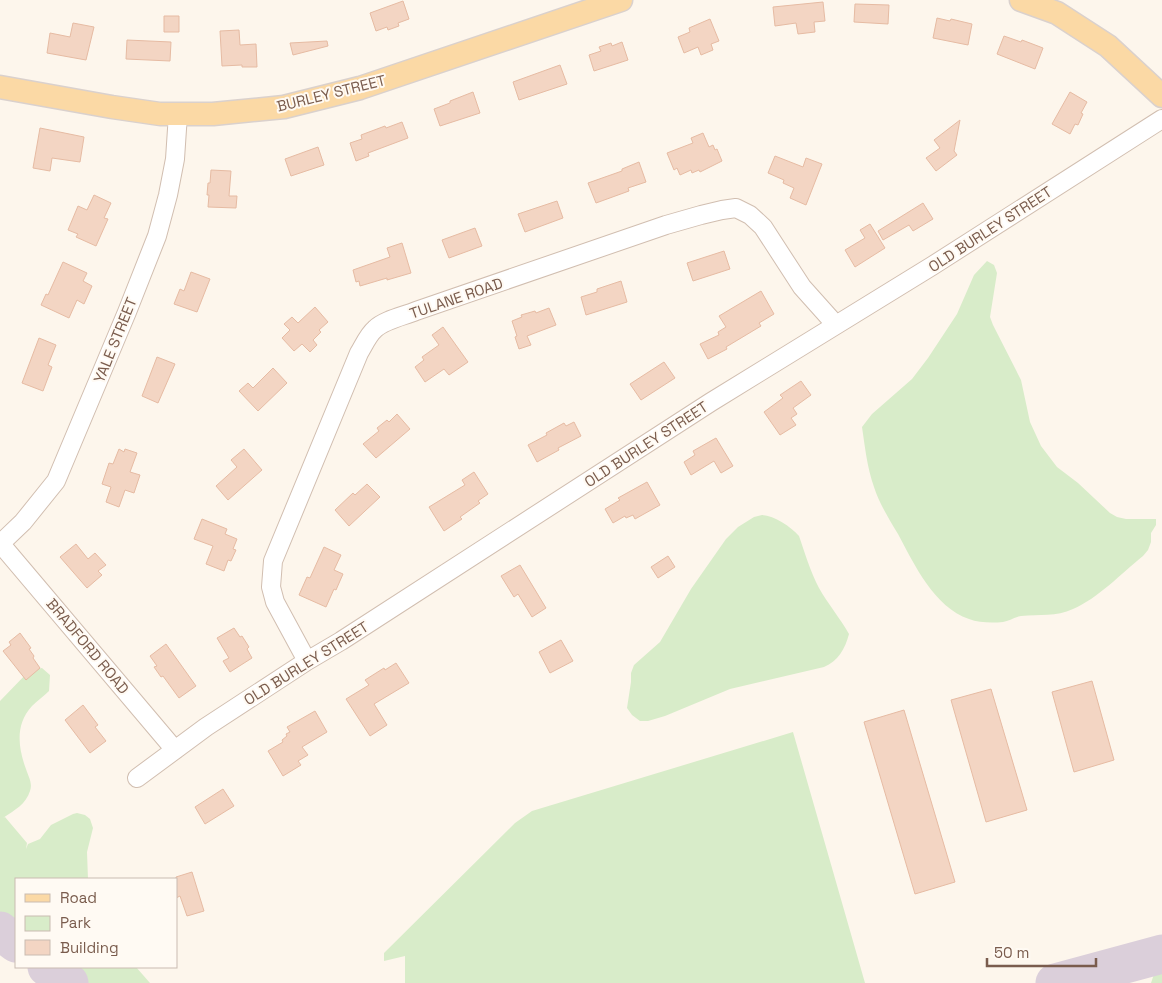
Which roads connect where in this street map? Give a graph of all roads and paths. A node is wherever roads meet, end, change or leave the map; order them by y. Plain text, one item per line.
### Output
1 (621, 0) edge
2 (1026, 1) edge
3 (0, 87) edge
4 (1162, 96) edge
5 (178, 114) junction
6 (1162, 119) edge
7 (836, 325) junction
8 (0, 543) edge
9 (307, 661) junction
10 (175, 750) junction
11 (137, 778) dead end

1 - 5 main road, BURLEY STREET
2 - 4 main road
3 - 5 main road, BURLEY STREET
5 - 8 street, YALE STREET
6 - 7 street, OLD BURLEY STREET
7 - 9 street, OLD BURLEY STREET
7 - 9 street, TULANE ROAD
8 - 10 street, BRADFORD ROAD
9 - 10 street, OLD BURLEY STREET
10 - 11 street, OLD BURLEY STREET

